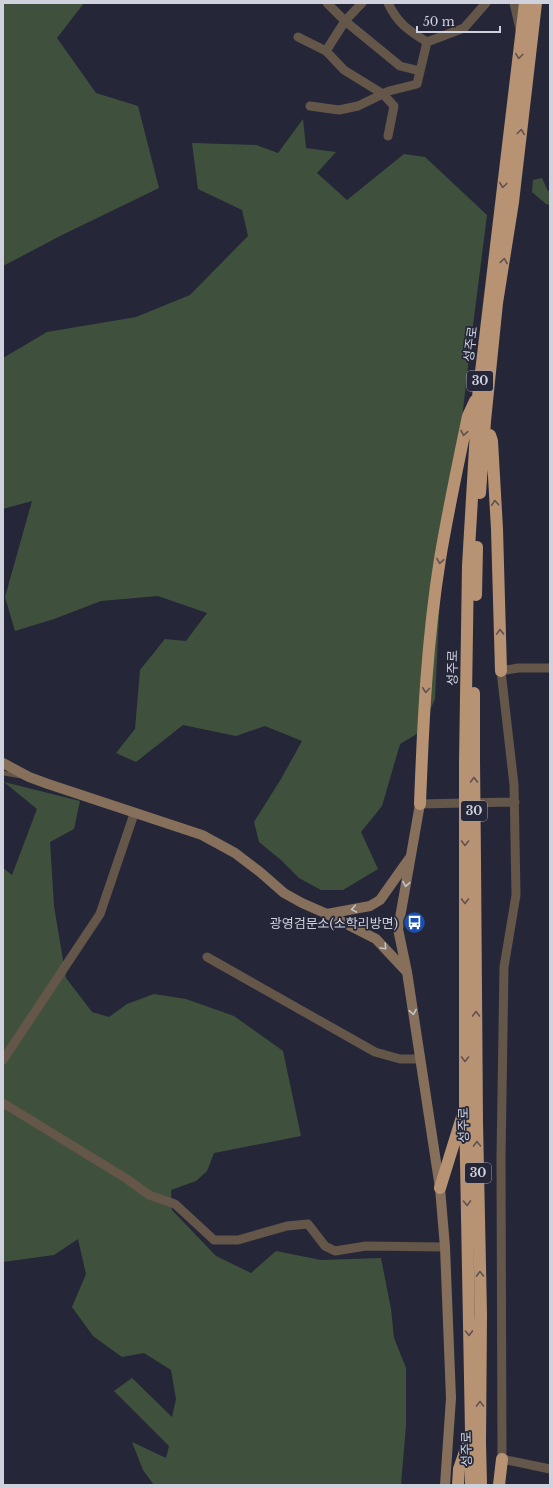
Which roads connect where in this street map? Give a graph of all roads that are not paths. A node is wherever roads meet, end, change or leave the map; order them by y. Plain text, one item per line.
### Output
1 (327, 3) edge
2 (362, 3) edge
3 (388, 3) edge
4 (486, 3) edge
5 (514, 3) edge
6 (525, 3) edge
7 (536, 3) edge
8 (345, 21) junction
9 (521, 32) junction
10 (298, 37) dead end
11 (427, 42) junction
12 (326, 51) junction
13 (420, 71) junction
14 (383, 94) junction
15 (310, 106) dead end
16 (388, 136) dead end
17 (478, 397) junction
18 (485, 421) junction
19 (550, 668) edge
20 (501, 671) junction
21 (470, 761) junction
22 (3, 763) edge
23 (3, 773) edge
24 (29, 777) junction
25 (515, 802) junction
26 (420, 804) junction
27 (134, 814) junction
28 (411, 857) junction
29 (470, 862) junction
30 (327, 914) junction
31 (207, 957) dead end
32 (407, 972) junction
33 (420, 1059) junction
34 (3, 1060) edge
35 (3, 1104) edge
36 (465, 1108) junction
37 (440, 1188) junction
38 (445, 1247) junction
39 (471, 1432) junction
40 (502, 1459) junction
41 (550, 1469) edge
42 (445, 1485) edge
43 (458, 1485) edge
44 (471, 1485) edge
45 (481, 1485) edge
46 (499, 1485) edge

1 - 8 street
2 - 8 street
3 - 11 street
4 - 11 street
5 - 9 street
6 - 9 highway, 성주로 / 30
18 -> 7 highway, 성주로 / 30
8 - 12 street
8 - 13 street
9 -> 17 highway, 성주로 / 30
10 - 12 street
11 - 13 street
12 - 14 street
13 - 14 street
14 - 15 street
14 - 16 street
17 - 21 highway, 성주로 / 30
17 -> 26 highway
20 -> 18 highway
18 - 21 highway, 성주로 / 30
19 - 20 street
20 - 25 street
21 - 29 highway, 30, bridge
22 - 24 street
23 - 24 lane
24 - 27 street
25 - 26 street
25 - 40 street
26 - 28 street
27 - 30 street
27 - 34 street
28 -> 30 street
28 -> 32 street
29 -> 36 highway, 성주로 / 30
45 -> 29 highway, 성주로 / 30
30 -> 32 street
31 - 33 street
32 -> 33 street
33 - 37 street
35 - 38 street
36 - 37 highway
36 -> 39 highway, 성주로 / 30
37 - 38 street
38 - 42 street
39 - 43 highway
39 - 44 highway, 성주로 / 30
40 - 41 street
40 - 46 highway

